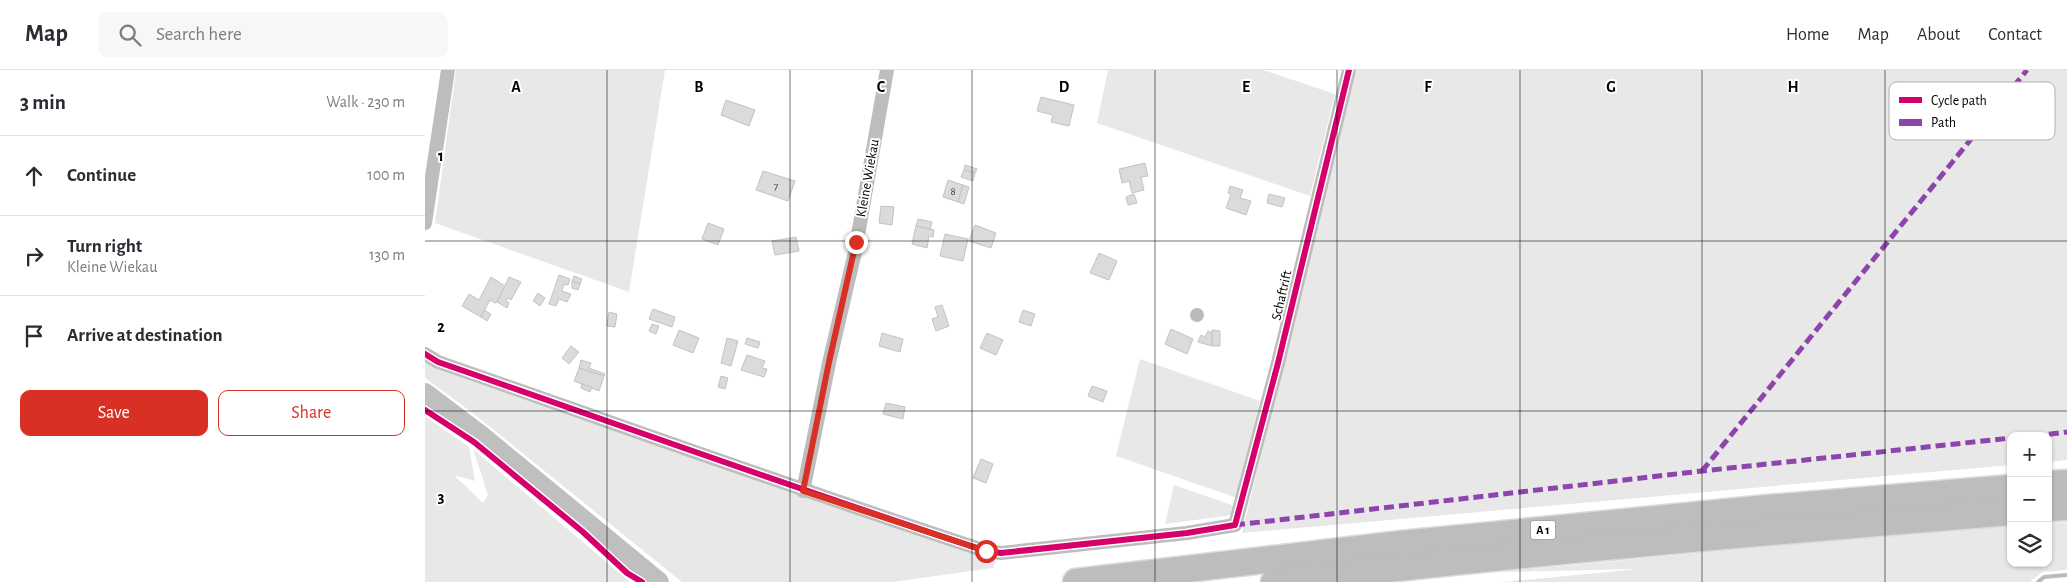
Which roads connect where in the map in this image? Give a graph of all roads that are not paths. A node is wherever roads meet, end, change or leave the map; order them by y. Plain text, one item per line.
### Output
1 (448, 70) edge
2 (887, 70) edge
3 (1349, 70) edge
4 (425, 223) edge
5 (425, 354) edge
6 (425, 393) edge
7 (2067, 483) edge
8 (2052, 484) edge
9 (2007, 488) edge
10 (803, 491) junction
11 (2067, 507) edge
12 (2052, 508) edge
13 (2007, 512) edge
14 (659, 582) edge
15 (1076, 582) edge
16 (1274, 582) edge

1 - 4 street
2 - 10 street, Kleine Wiekau
3 - 10 street, Schaftrift
5 - 10 street
6 - 14 street
7 - 8 highway
9 - 15 highway, A 1
11 - 12 highway
13 - 16 highway, A 1

